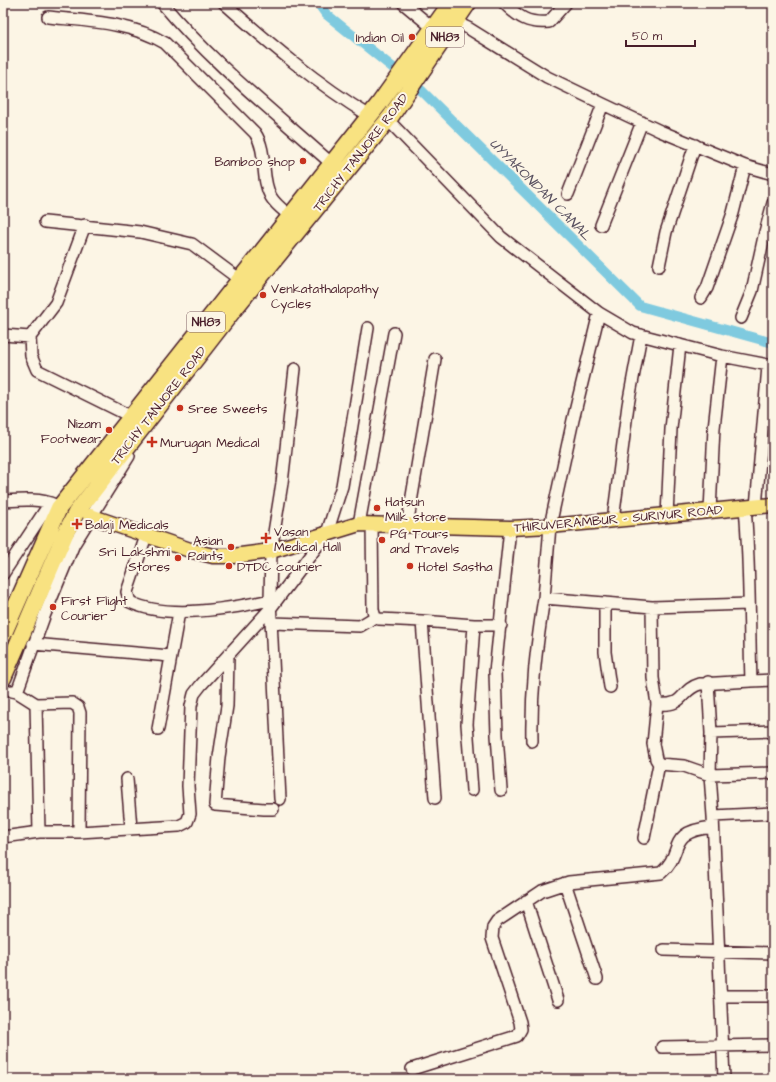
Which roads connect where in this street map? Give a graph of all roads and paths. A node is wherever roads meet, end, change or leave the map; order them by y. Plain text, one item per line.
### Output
1 (162, 3) edge
2 (224, 3) edge
3 (403, 3) edge
4 (451, 3) edge
5 (468, 3) edge
6 (504, 3) edge
7 (566, 3) edge
8 (48, 17) dead end
9 (455, 22) junction
10 (433, 28) junction
11 (603, 104) junction
12 (374, 110) junction
13 (390, 118) junction
14 (642, 122) junction
15 (695, 145) junction
16 (332, 164) junction
17 (746, 166) junction
18 (773, 174) edge
19 (568, 194) dead end
20 (773, 203) edge
21 (289, 215) junction
22 (45, 222) dead end
23 (601, 224) dead end
24 (85, 225) junction
25 (659, 266) dead end
26 (239, 279) junction
27 (701, 298) dead end
28 (599, 313) junction
29 (741, 318) dead end
30 (368, 328) dead end
31 (394, 333) dead end
32 (641, 335) junction
33 (3, 336) edge
34 (30, 337) junction
35 (680, 346) junction
36 (722, 356) junction
37 (435, 359) dead end
38 (770, 366) edge
39 (294, 369) dead end
40 (165, 397) junction
41 (132, 417) junction
42 (3, 501) edge
43 (54, 505) junction
44 (773, 505) edge
45 (750, 507) junction
46 (710, 511) junction
47 (90, 516) junction
48 (667, 516) junction
49 (613, 520) junction
50 (365, 524) junction
51 (407, 526) junction
52 (550, 526) junction
53 (510, 528) junction
54 (327, 533) junction
55 (146, 536) junction
56 (271, 551) junction
57 (3, 574) edge
58 (549, 599) junction
59 (605, 603) junction
60 (270, 604) junction
61 (652, 607) junction
62 (749, 610) junction
63 (179, 612) junction
64 (375, 617) junction
65 (422, 621) junction
66 (272, 623) junction
67 (474, 625) junction
68 (501, 625) junction
69 (3, 635) edge
70 (33, 644) junction
71 (228, 655) junction
72 (170, 656) junction
73 (773, 680) edge
74 (751, 681) junction
75 (708, 682) junction
76 (11, 687) edge
77 (610, 687) dead end
78 (36, 704) junction
79 (657, 704) junction
80 (158, 729) dead end
81 (773, 731) edge
82 (711, 734) junction
83 (532, 741) dead end
84 (659, 764) junction
85 (773, 773) edge
86 (710, 776) junction
87 (126, 779) dead end
88 (472, 790) dead end
89 (501, 790) dead end
90 (435, 798) dead end
91 (280, 799) dead end
92 (273, 809) dead end
93 (773, 813) edge
94 (713, 821) junction
95 (131, 828) junction
96 (39, 832) junction
97 (79, 832) junction
98 (3, 837) edge
99 (644, 838) dead end
100 (565, 883) junction
101 (526, 901) junction
102 (664, 950) dead end
103 (718, 952) junction
104 (773, 953) edge
105 (597, 979) dead end
106 (720, 996) junction
107 (773, 996) edge
108 (558, 1000) dead end
109 (722, 1045) junction
110 (773, 1045) edge
111 (662, 1047) dead end
112 (412, 1069) dead end
113 (724, 1079) edge

1 - 16 street
2 - 12 street
3 - 10 street
4 - 10 highway, TRICHY TANJORE ROAD / NH83
5 - 9 highway, TRICHY TANJORE ROAD / NH83
6 - 7 street
8 - 21 street
9 - 11 street
9 - 13 highway, TRICHY TANJORE ROAD / NH83
10 - 12 highway, TRICHY TANJORE ROAD / NH83
11 - 14 street
11 - 19 street
12 - 13 main road
12 - 16 highway, TRICHY TANJORE ROAD / NH83
13 - 28 street
13 - 40 highway, TRICHY TANJORE ROAD / NH83
14 - 15 street
14 - 23 street
15 - 17 street
15 - 25 street
16 - 21 highway, TRICHY TANJORE ROAD / NH83
17 - 18 street
17 - 27 street
20 - 29 street
21 - 26 highway, TRICHY TANJORE ROAD / NH83
22 - 24 street
24 - 26 street
24 - 34 street
26 - 41 highway, TRICHY TANJORE ROAD / NH83
28 - 32 street
28 - 52 street
30 - 54 street
31 - 50 street
32 - 35 street
32 - 49 street
33 - 34 street
34 - 41 street
35 - 36 street
35 - 48 street
36 - 38 street
36 - 46 street
37 - 51 street
38 - 45 street
39 - 56 street
40 - 47 street
40 - 76 highway, TRICHY TANJORE ROAD / NH83
41 - 43 highway, TRICHY TANJORE ROAD / NH83
42 - 43 street
43 - 57 street
43 - 69 highway, TRICHY TANJORE ROAD / NH83
44 - 45 main road, THIRUVERAMBUR - SURIYUR ROAD
45 - 46 main road, THIRUVERAMBUR - SURIYUR ROAD
45 - 62 street
46 - 48 main road, THIRUVERAMBUR - SURIYUR ROAD
47 - 55 main road, THIRUVERAMBUR - SURIYUR ROAD
47 - 70 street
48 - 49 main road, THIRUVERAMBUR - SURIYUR ROAD
49 - 52 main road, THIRUVERAMBUR - SURIYUR ROAD
50 - 51 main road, THIRUVERAMBUR - SURIYUR ROAD
50 - 54 main road, THIRUVERAMBUR - SURIYUR ROAD
50 - 64 street
51 - 53 main road, THIRUVERAMBUR - SURIYUR ROAD
52 - 53 main road, THIRUVERAMBUR - SURIYUR ROAD
52 - 58 street
53 - 68 street
54 - 56 main road, THIRUVERAMBUR - SURIYUR ROAD
54 - 60 street
55 - 56 main road, THIRUVERAMBUR - SURIYUR ROAD
55 - 63 street
56 - 60 street
58 - 59 street
58 - 83 street
59 - 61 street
59 - 77 street
60 - 63 street
60 - 66 street
60 - 71 street
61 - 62 street
61 - 79 street
62 - 74 street
63 - 72 street
64 - 65 street
64 - 66 street
65 - 67 street
65 - 90 street
66 - 91 street
67 - 68 street
67 - 88 street
68 - 89 street
70 - 72 street
70 - 76 street
71 - 92 street
71 - 95 street
72 - 80 street
73 - 74 street
74 - 75 street
75 - 79 street
75 - 82 street
76 - 78 street
78 - 96 street
78 - 97 street
79 - 84 street
81 - 82 street
82 - 86 street
84 - 86 street
84 - 99 street
85 - 86 street
86 - 94 street
87 - 95 street
93 - 94 street
94 - 100 street
94 - 103 street
95 - 97 street
96 - 97 street
96 - 98 street
100 - 101 street
100 - 105 street
101 - 108 street
101 - 112 street
102 - 103 street
103 - 104 street
103 - 106 street
106 - 107 street
106 - 109 street
109 - 110 street
109 - 111 street
109 - 113 street

